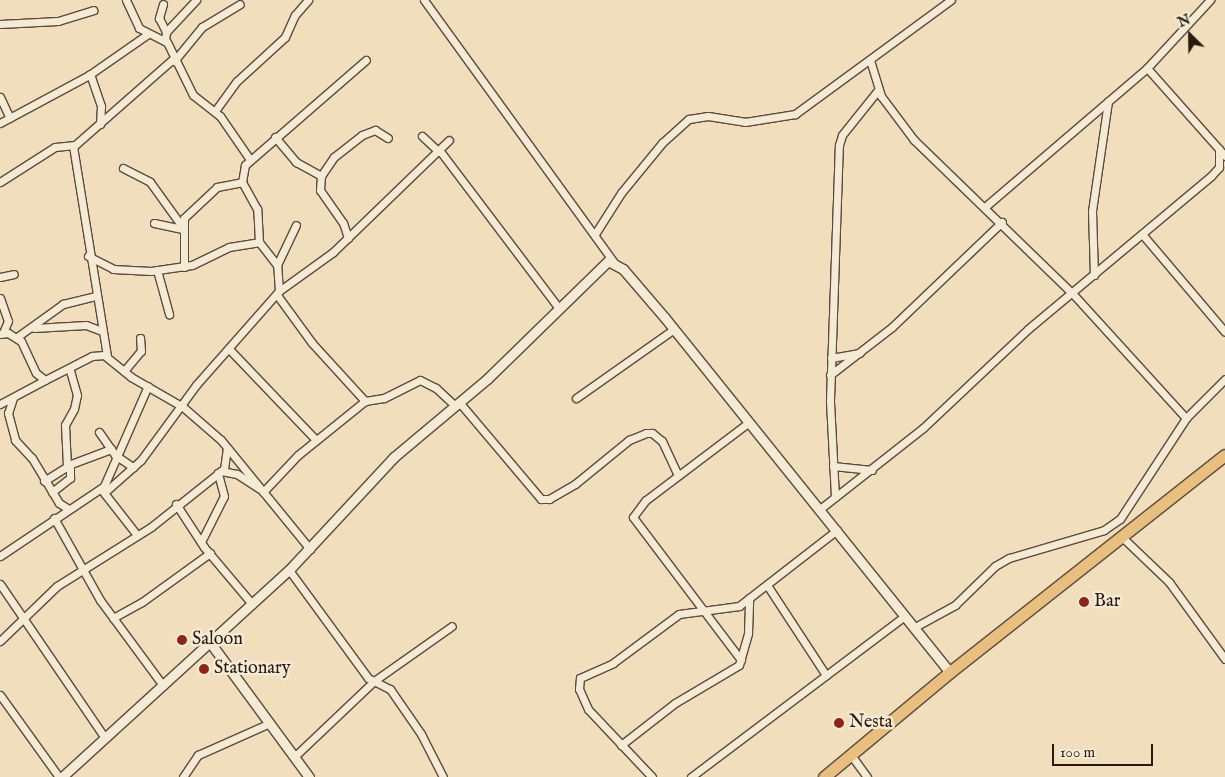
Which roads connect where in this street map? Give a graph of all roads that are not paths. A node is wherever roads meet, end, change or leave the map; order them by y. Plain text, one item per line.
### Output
1 (126, 0) edge
2 (196, 0) edge
3 (308, 0) edge
4 (424, 0) edge
5 (951, 0) edge
6 (1210, 0) edge
7 (162, 4) dead end
8 (240, 4) dead end
9 (93, 10) dead end
10 (0, 24) edge
11 (166, 32) junction
12 (148, 34) junction
13 (165, 40) junction
14 (173, 60) junction
15 (366, 60) dead end
16 (870, 60) junction
17 (1147, 68) junction
18 (90, 74) junction
19 (878, 90) junction
20 (0, 97) edge
21 (1108, 102) junction
22 (215, 111) junction
23 (10, 118) junction
24 (0, 123) edge
25 (100, 124) junction
26 (422, 136) dead end
27 (275, 137) junction
28 (388, 138) dead end
29 (449, 140) dead end
30 (73, 146) junction
31 (1219, 149) junction
32 (439, 152) junction
33 (1225, 156) edge
34 (249, 158) junction
35 (1222, 167) edge
36 (123, 168) dead end
37 (321, 176) junction
38 (0, 182) edge
39 (242, 182) junction
40 (986, 206) junction
41 (1002, 222) junction
42 (154, 223) dead end
43 (296, 225) dead end
44 (182, 228) junction
45 (596, 234) junction
46 (1142, 234) junction
47 (348, 238) junction
48 (259, 242) junction
49 (88, 256) junction
50 (614, 262) junction
51 (277, 265) junction
52 (184, 266) junction
53 (157, 270) junction
54 (14, 274) dead end
55 (1094, 275) junction
56 (0, 276) edge
57 (278, 293) junction
58 (1073, 294) junction
59 (96, 296) junction
60 (0, 298) edge
61 (558, 307) junction
62 (169, 314) dead end
63 (34, 328) junction
64 (102, 330) junction
65 (674, 330) junction
66 (1225, 332) edge
67 (2, 334) edge
68 (17, 337) junction
69 (140, 338) dead end
70 (230, 350) junction
71 (862, 353) junction
72 (107, 355) junction
73 (831, 358) junction
74 (70, 370) junction
75 (124, 371) junction
76 (830, 376) junction
77 (1225, 379) edge
78 (45, 380) junction
79 (148, 386) junction
80 (13, 398) junction
81 (576, 398) dead end
82 (365, 402) junction
83 (0, 404) edge
84 (457, 404) junction
85 (0, 408) edge
86 (183, 408) junction
87 (8, 414) junction
88 (1186, 418) junction
89 (749, 422) junction
90 (99, 432) dead end
91 (316, 440) junction
92 (227, 448) junction
93 (113, 452) junction
94 (1225, 456) edge
95 (69, 465) junction
96 (833, 466) junction
97 (133, 467) junction
98 (872, 470) junction
99 (219, 472) junction
100 (678, 476) junction
101 (44, 481) junction
102 (103, 490) junction
103 (262, 490) junction
104 (52, 492) junction
105 (835, 497) junction
106 (59, 503) junction
107 (176, 504) junction
108 (67, 508) junction
109 (820, 509) junction
110 (55, 517) junction
111 (837, 530) junction
112 (136, 535) junction
113 (1123, 538) junction
114 (201, 542) junction
115 (310, 549) junction
116 (210, 553) junction
117 (0, 556) edge
118 (289, 570) junction
119 (83, 572) junction
120 (0, 584) edge
121 (767, 585) junction
122 (750, 598) junction
123 (252, 604) junction
124 (705, 612) junction
125 (905, 616) junction
126 (113, 618) junction
127 (22, 621) junction
128 (452, 626) dead end
129 (915, 627) junction
130 (0, 641) edge
131 (209, 641) junction
132 (1225, 659) edge
133 (741, 660) junction
134 (950, 672) junction
135 (826, 675) junction
136 (374, 680) junction
137 (162, 684) junction
138 (0, 696) edge
139 (270, 722) junction
140 (105, 738) junction
141 (621, 744) junction
142 (851, 755) junction
143 (294, 757) junction
144 (64, 776) edge
145 (184, 777) edge
146 (309, 777) edge
147 (443, 777) edge
148 (652, 777) edge
149 (691, 777) edge
150 (824, 777) edge
151 (867, 777) edge

1 - 12 street
2 - 11 street
3 - 22 street
4 - 45 street
5 - 16 street
6 - 17 street
7 - 11 street
8 - 14 street
9 - 10 street
11 - 13 street
12 - 13 street
12 - 18 street
13 - 14 street
14 - 22 street
14 - 25 street
15 - 27 street
16 - 19 street
16 - 45 street
17 - 21 street
17 - 31 street
18 - 23 street
18 - 25 street
19 - 40 street
19 - 73 street
20 - 23 street
21 - 40 street
21 - 55 street
22 - 34 street
23 - 24 street
25 - 30 street
26 - 32 street
27 - 34 street
27 - 37 street
28 - 37 street
29 - 32 street
30 - 38 street
30 - 49 street
31 - 33 street
31 - 35 street
32 - 47 street
32 - 61 street
34 - 39 street
35 - 46 street
36 - 44 street
37 - 47 street
39 - 44 street
39 - 48 street
40 - 41 street
41 - 58 street
41 - 71 street
42 - 44 street
43 - 51 street
44 - 52 street
45 - 50 street
46 - 55 street
46 - 66 street
47 - 57 street
48 - 51 street
48 - 52 street
49 - 53 street
49 - 59 street
50 - 61 street
50 - 65 street
51 - 57 street
52 - 53 street
53 - 62 street
54 - 56 street
55 - 58 street
57 - 70 street
57 - 82 street
58 - 88 street
58 - 98 street
59 - 63 street
59 - 64 street
60 - 67 street
61 - 84 street
63 - 64 street
63 - 68 street
64 - 72 street
65 - 81 street
65 - 89 street
67 - 68 street
68 - 78 street
69 - 75 street
70 - 86 street
70 - 91 street
71 - 73 street
71 - 76 street
72 - 74 street
72 - 75 street
73 - 76 street
74 - 78 street
74 - 95 street
75 - 79 street
76 - 96 street
77 - 88 street
78 - 80 street
79 - 86 street
79 - 93 street
80 - 83 street
80 - 87 street
82 - 84 street
82 - 91 street
84 - 100 street
84 - 115 street
85 - 87 street
86 - 92 street
86 - 97 street
87 - 101 street
88 - 129 street
89 - 100 street
89 - 109 street
90 - 93 street
91 - 103 street
92 - 99 street
92 - 103 street
93 - 95 street
93 - 97 street
93 - 102 street
94 - 113 highway
95 - 101 street
95 - 104 street
96 - 98 street
96 - 105 street
97 - 102 street
98 - 105 street
99 - 103 street
99 - 107 street
99 - 114 street
100 - 124 street
101 - 104 street
102 - 108 street
102 - 112 street
103 - 115 street
104 - 106 street
105 - 109 street
106 - 108 street
106 - 110 street
107 - 112 street
107 - 114 street
108 - 110 street
109 - 111 street
110 - 117 street
110 - 119 street
111 - 121 street
111 - 125 street
112 - 119 street
113 - 132 street
113 - 134 highway
114 - 116 street
115 - 118 street
116 - 123 street
116 - 126 street
118 - 123 street
118 - 136 street
119 - 126 street
119 - 127 street
120 - 127 street
121 - 122 street
121 - 135 street
122 - 124 street
122 - 133 street
123 - 131 street
124 - 133 street
124 - 141 street
125 - 129 street
125 - 135 street
126 - 137 street
127 - 130 street
127 - 140 street
128 - 136 street
129 - 134 street
131 - 137 street
131 - 139 street
133 - 141 street
134 - 142 highway
135 - 149 street
136 - 143 street
136 - 147 street
137 - 140 street
138 - 144 street
139 - 143 street
139 - 145 street
140 - 144 street
141 - 148 street
142 - 150 highway
142 - 151 street
143 - 146 street

